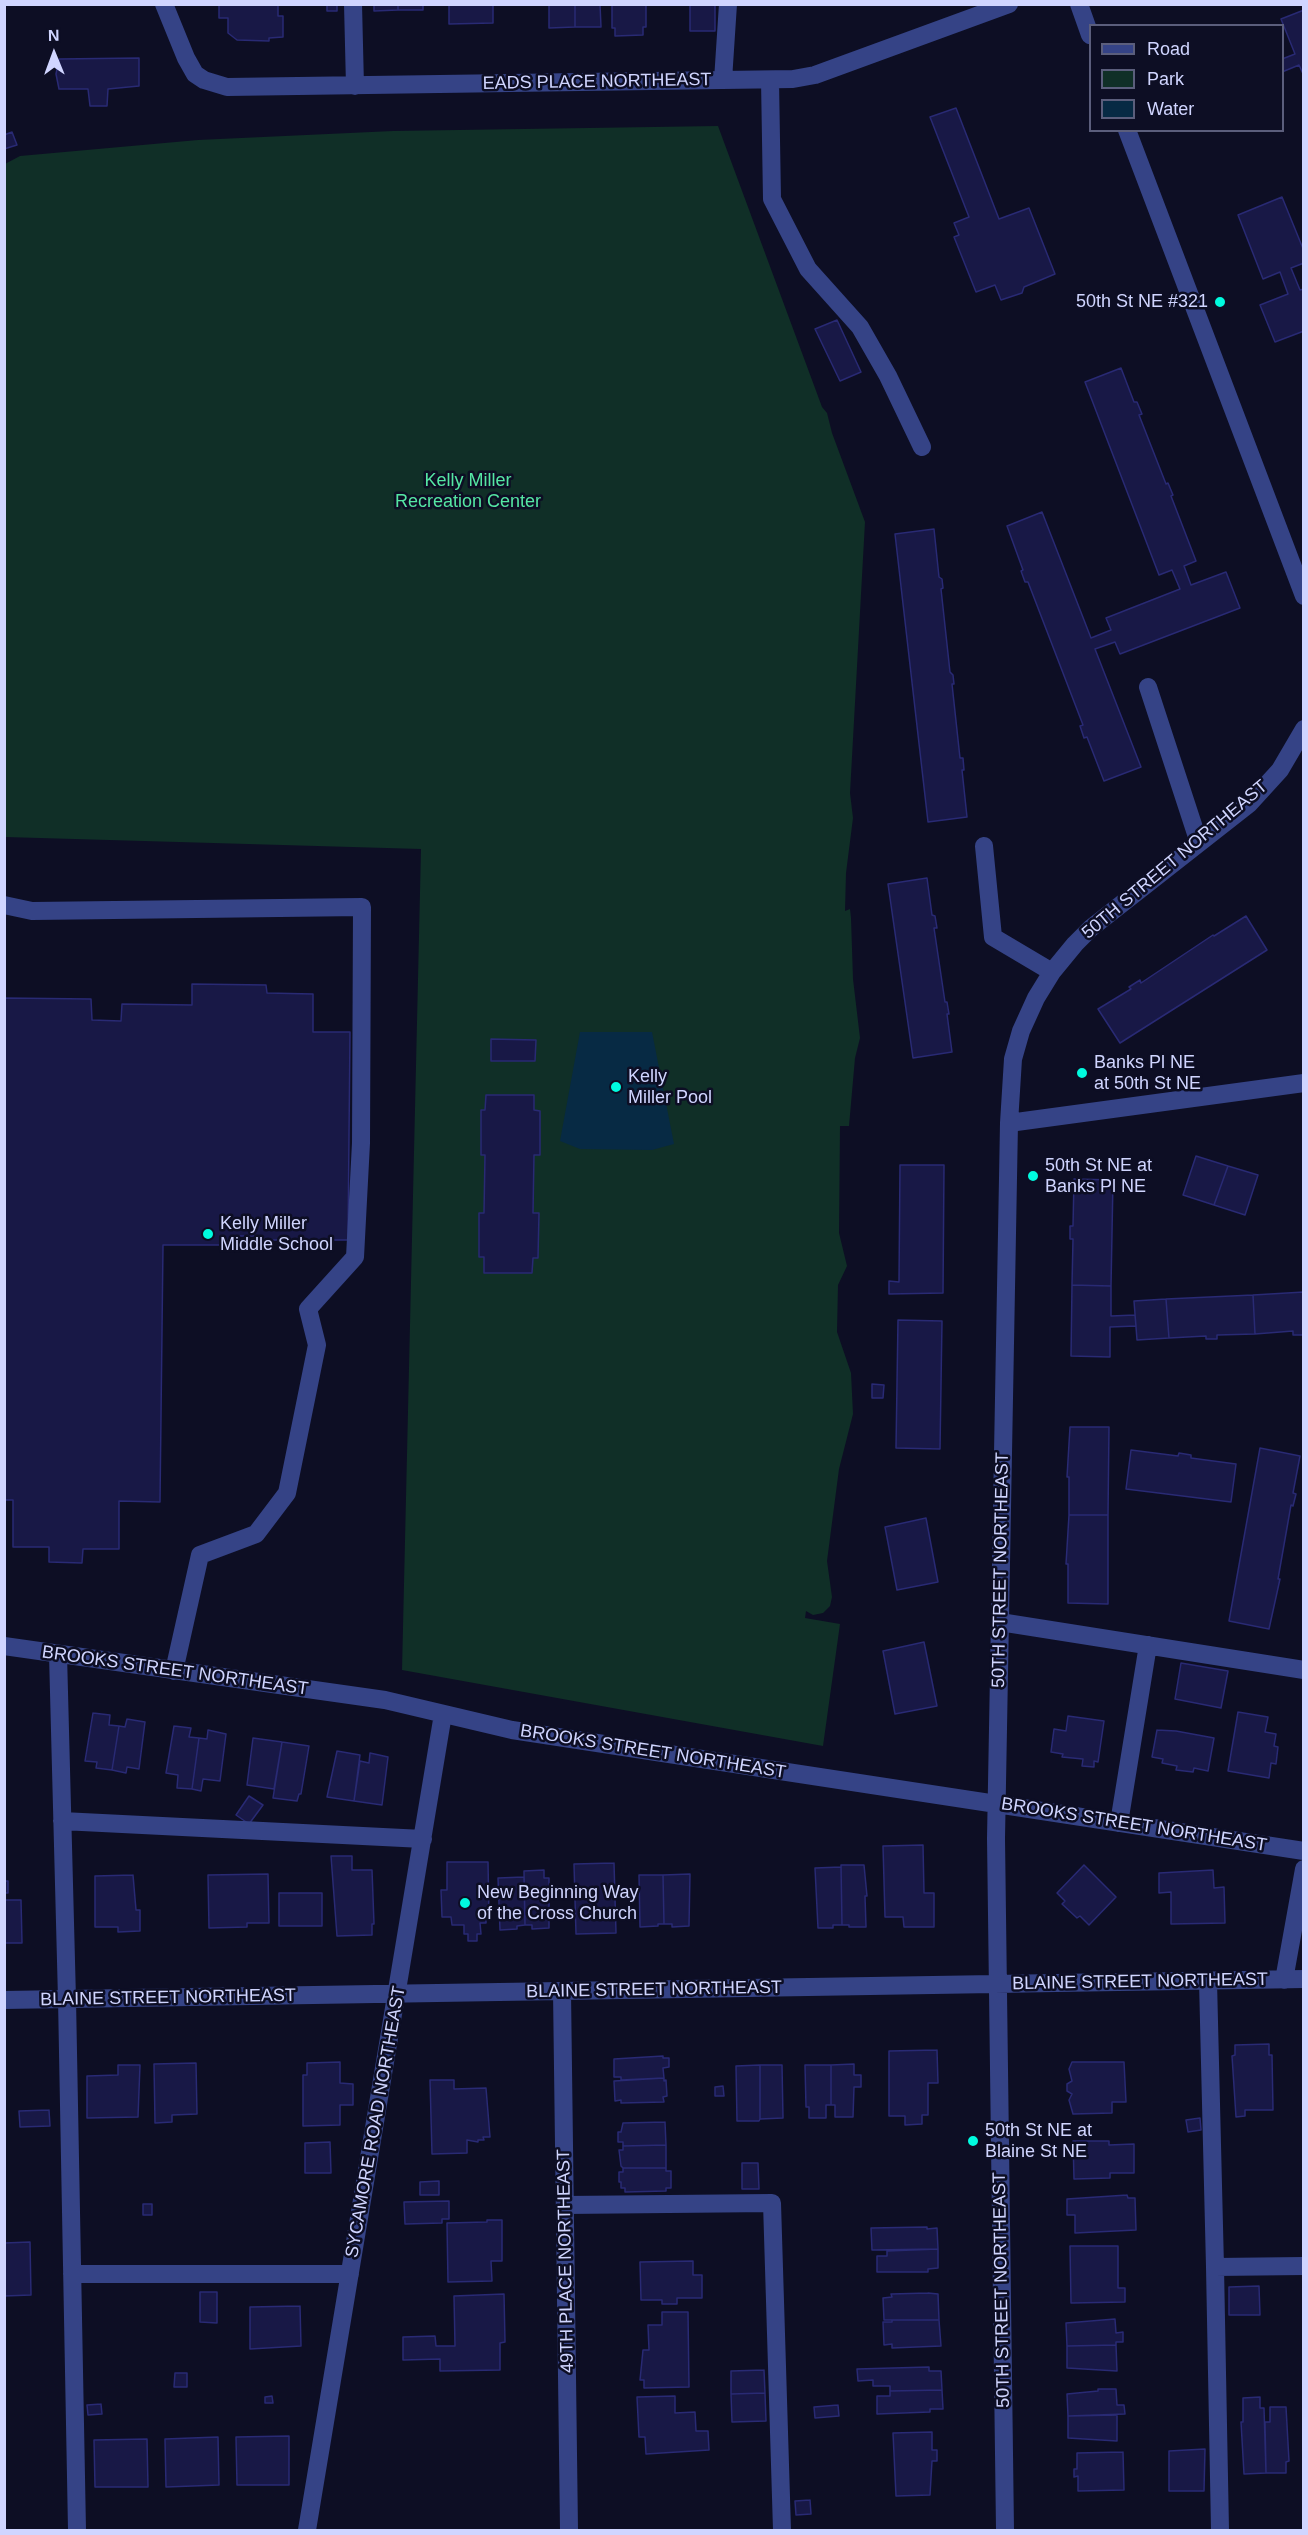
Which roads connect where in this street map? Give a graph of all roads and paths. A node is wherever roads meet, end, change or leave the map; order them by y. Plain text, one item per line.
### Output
1 (164, 4) edge
2 (353, 4) edge
3 (728, 4) edge
4 (1009, 4) edge
5 (1079, 4) edge
6 (1089, 32) edge
7 (723, 80) junction
8 (770, 80) junction
9 (355, 86) junction
10 (1128, 132) edge
11 (922, 447) dead end
12 (1304, 596) edge
13 (1148, 687) dead end
14 (1304, 729) edge
15 (1199, 843) junction
16 (984, 846) dead end
17 (4, 905) edge
18 (1052, 972) junction
19 (1304, 1083) edge
20 (1009, 1123) junction
21 (1000, 1622) junction
22 (1148, 1645) junction
23 (4, 1646) edge
24 (58, 1654) junction
25 (1304, 1670) edge
26 (174, 1671) junction
27 (443, 1714) junction
28 (996, 1804) junction
29 (62, 1821) junction
30 (1119, 1823) junction
31 (423, 1839) junction
32 (1304, 1851) edge
33 (1304, 1869) edge
34 (1304, 1979) edge
35 (1284, 1980) junction
36 (1208, 1981) junction
37 (997, 1984) junction
38 (562, 1991) junction
39 (397, 1994) junction
40 (67, 1999) junction
41 (4, 2001) edge
42 (566, 2205) junction
43 (1304, 2266) edge
44 (1215, 2267) junction
45 (72, 2274) junction
46 (350, 2274) junction
47 (77, 2530) edge
48 (307, 2530) edge
49 (569, 2530) edge
50 (782, 2530) edge
51 (1005, 2530) edge
52 (1220, 2530) edge

1 - 9 street, EADS PLACE NORTHEAST
2 - 9 street
3 - 7 street
4 - 8 street, EADS PLACE NORTHEAST
5 - 6 street
7 - 8 street, EADS PLACE NORTHEAST
7 - 9 street, EADS PLACE NORTHEAST
8 - 11 street
10 - 12 street
13 - 15 street
14 - 15 street, 50TH STREET NORTHEAST
15 - 18 street, 50TH STREET NORTHEAST
16 - 18 street
17 - 26 street
18 - 20 street, 50TH STREET NORTHEAST
19 - 20 street
20 - 21 street, 50TH STREET NORTHEAST
21 - 22 street
21 - 28 street, 50TH STREET NORTHEAST
22 - 25 street
22 - 30 street
23 - 24 street, BROOKS STREET NORTHEAST
24 - 26 street, BROOKS STREET NORTHEAST
24 - 29 street
26 - 27 street, BROOKS STREET NORTHEAST
27 - 28 street, BROOKS STREET NORTHEAST
27 - 31 street, SYCAMORE ROAD NORTHEAST
28 - 30 street, BROOKS STREET NORTHEAST
28 - 37 street, 50TH STREET NORTHEAST
29 - 31 street
29 - 40 street
30 - 32 street, BROOKS STREET NORTHEAST
31 - 39 street, SYCAMORE ROAD NORTHEAST
33 - 35 street
34 - 35 street, BLAINE STREET NORTHEAST
35 - 36 street, BLAINE STREET NORTHEAST
36 - 37 street, BLAINE STREET NORTHEAST
36 - 44 street
37 - 38 street, BLAINE STREET NORTHEAST
37 - 51 street, 50TH STREET NORTHEAST
38 - 39 street, BLAINE STREET NORTHEAST
38 - 42 street, 49TH PLACE NORTHEAST
39 - 40 street, BLAINE STREET NORTHEAST
39 - 46 street, SYCAMORE ROAD NORTHEAST
40 - 41 street, BLAINE STREET NORTHEAST
40 - 45 street
42 - 49 street, 49TH PLACE NORTHEAST
42 - 50 street
43 - 44 street
44 - 52 street
45 - 46 street
45 - 47 street
46 - 48 street, SYCAMORE ROAD NORTHEAST

